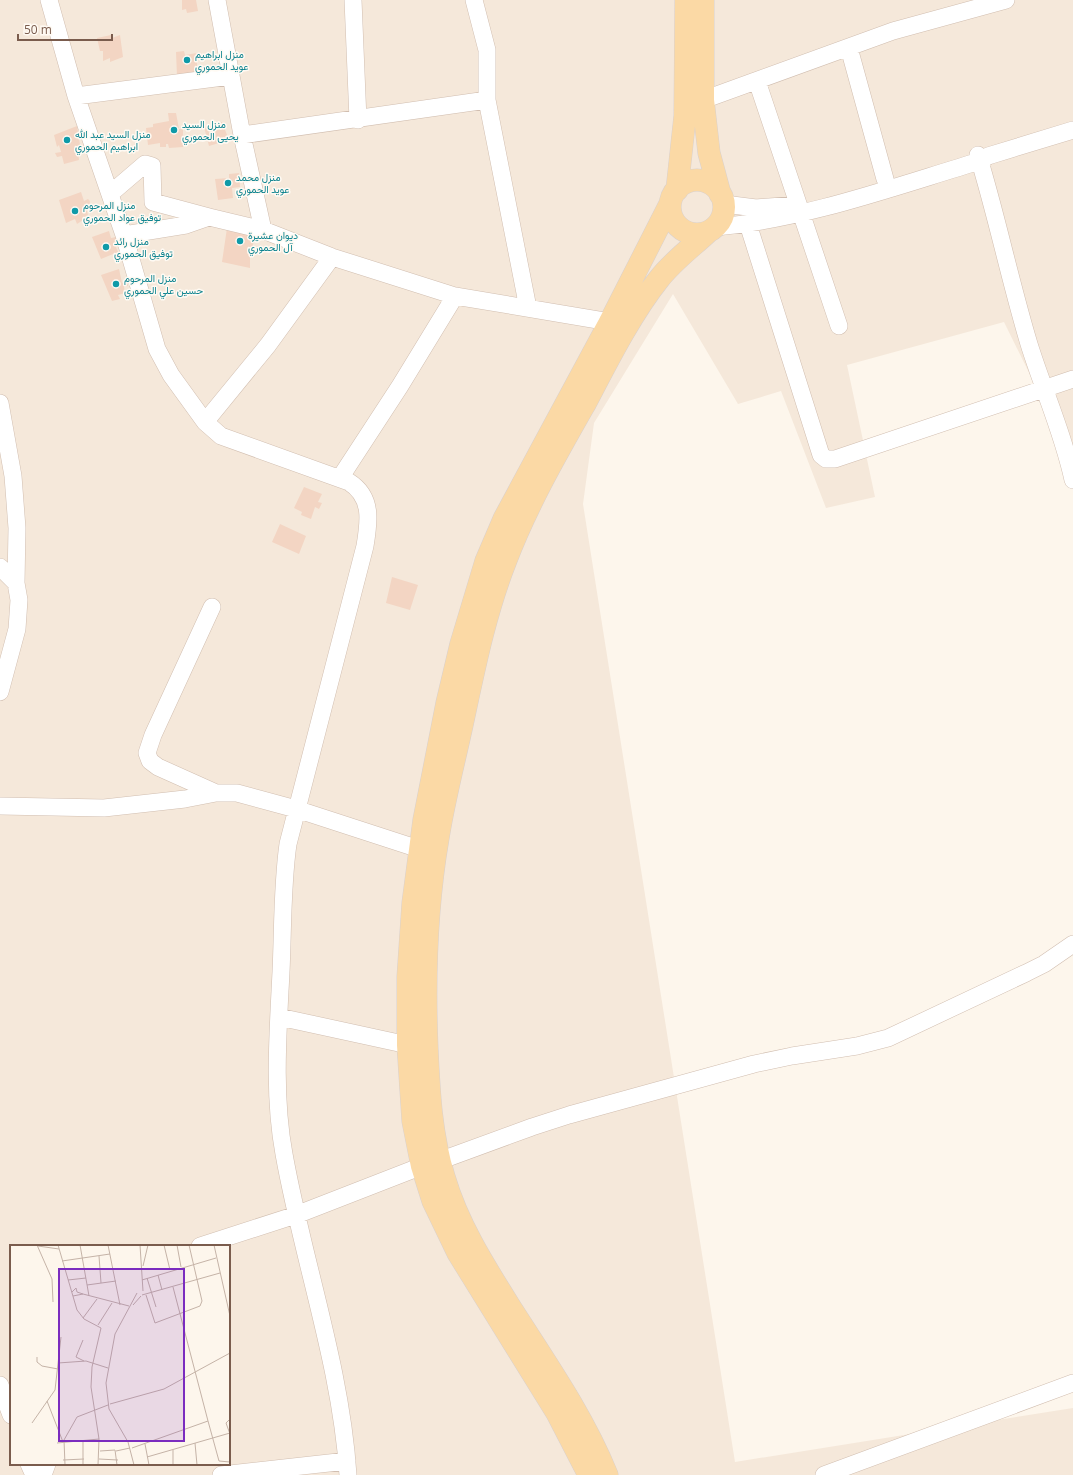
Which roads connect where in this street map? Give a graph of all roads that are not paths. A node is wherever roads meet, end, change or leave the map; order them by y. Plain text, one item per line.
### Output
1 (48, 0) edge
2 (217, 0) edge
3 (353, 0) edge
4 (474, 0) edge
5 (686, 0) edge
6 (703, 0) edge
7 (714, 0) edge
8 (1006, 0) edge
9 (955, 6) edge
10 (703, 28) junction
11 (850, 48) junction
12 (231, 76) junction
13 (757, 81) junction
14 (76, 96) junction
15 (487, 100) junction
16 (703, 100) junction
17 (358, 120) junction
18 (1073, 130) edge
19 (242, 135) junction
20 (982, 158) junction
21 (885, 179) junction
22 (110, 194) junction
23 (673, 197) junction
24 (722, 199) junction
25 (799, 210) junction
26 (208, 217) junction
27 (748, 224) junction
28 (712, 229) junction
29 (263, 230) junction
30 (124, 235) junction
31 (332, 257) junction
32 (455, 296) junction
33 (528, 308) junction
34 (610, 322) junction
35 (839, 326) dead end
36 (1073, 379) edge
37 (1043, 391) junction
38 (1, 407) edge
39 (205, 422) junction
40 (340, 478) junction
41 (1073, 480) edge
42 (0, 567) edge
43 (16, 583) junction
44 (212, 607) dead end
45 (0, 692) edge
46 (216, 793) junction
47 (0, 806) edge
48 (296, 809) junction
49 (419, 849) junction
50 (1073, 944) edge
51 (279, 1017) junction
52 (408, 1045) junction
53 (431, 1163) junction
54 (296, 1215) junction
55 (203, 1245) edge
56 (1073, 1383) edge
57 (0, 1385) edge
58 (10, 1412) edge
59 (29, 1465) edge
60 (47, 1465) edge
61 (348, 1468) edge
62 (34, 1475) edge
63 (44, 1475) edge
64 (221, 1475) edge
65 (589, 1475) edge
66 (607, 1475) edge
67 (824, 1475) edge

1 - 14 street
2 - 12 street
3 - 17 street
4 - 15 street
5 - 23 main road
6 - 10 main road
7 - 10 street
8 - 9 street
9 - 11 street
10 - 16 main road
11 - 13 street
11 - 21 street
12 - 14 street
12 - 19 street
13 - 16 street
13 - 25 street
14 - 22 street
15 - 17 street
15 - 33 street
16 - 24 main road
17 - 19 street
18 - 20 street
19 - 29 street
20 - 21 street
20 - 25 street
20 - 37 street
21 - 25 street
22 - 26 street
22 - 30 street
23 - 24 main road
23 - 28 main road
23 - 34 main road
24 - 25 street
24 - 28 main road
25 - 27 street
25 - 35 street
26 - 29 street
26 - 30 street
27 - 28 street
27 - 37 street
28 - 53 main road
29 - 31 street
30 - 39 street
31 - 32 street
31 - 39 street
32 - 33 street
32 - 40 street
33 - 34 street
34 - 49 main road
36 - 37 street
37 - 41 street
38 - 43 street
39 - 40 street
40 - 48 street
42 - 43 street
43 - 45 street
44 - 46 street
46 - 47 street
46 - 48 street
48 - 49 street
48 - 51 street
49 - 52 main road
50 - 53 street
51 - 52 street
51 - 54 street
52 - 53 main road
53 - 54 street
53 - 65 main road
53 - 66 main road
54 - 55 street
54 - 61 street
56 - 67 street
57 - 58 street
59 - 62 street
60 - 63 street
61 - 64 street

